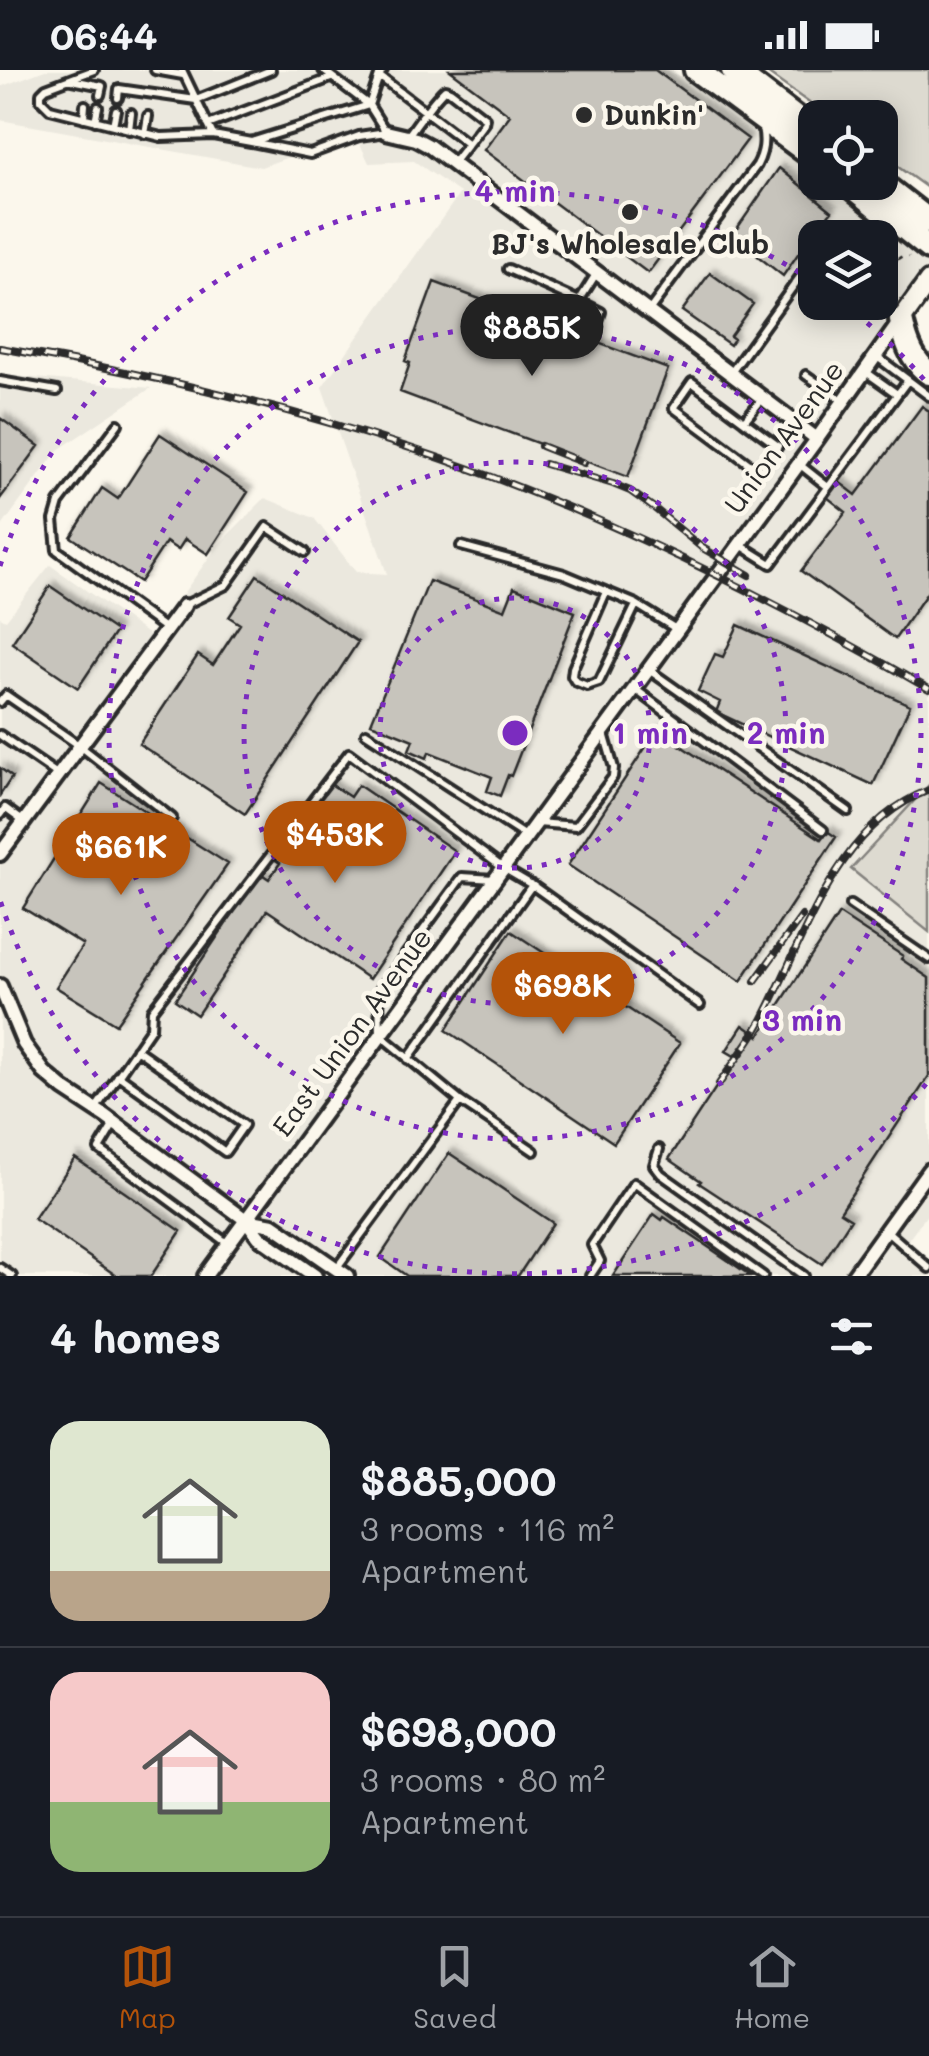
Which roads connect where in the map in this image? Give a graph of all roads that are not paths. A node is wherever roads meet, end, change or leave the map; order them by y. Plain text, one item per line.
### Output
1 (156, 70) edge
2 (271, 70) edge
3 (323, 70) edge
4 (696, 70) edge
5 (733, 70) edge
6 (92, 71) edge
7 (183, 73) edge
8 (380, 73) edge
9 (332, 78) junction
10 (68, 80) junction
11 (88, 88) junction
12 (134, 92) junction
13 (196, 100) junction
14 (133, 101) dead end
15 (86, 105) dead end
16 (368, 106) junction
17 (98, 107) dead end
18 (116, 110) dead end
19 (427, 111) junction
20 (131, 112) dead end
21 (148, 116) dead end
22 (759, 116) junction
23 (84, 118) junction
24 (798, 120) edge
25 (95, 121) junction
26 (208, 125) junction
27 (114, 126) junction
28 (129, 130) junction
29 (386, 132) junction
30 (145, 134) junction
31 (213, 135) junction
32 (407, 136) junction
33 (252, 142) junction
34 (468, 144) junction
35 (798, 145) edge
36 (452, 164) junction
37 (898, 197) edge
38 (865, 200) edge
39 (929, 221) edge
40 (919, 252) edge
41 (508, 269) dead end
42 (596, 274) junction
43 (798, 280) edge
44 (929, 280) edge
45 (580, 301) junction
46 (648, 313) junction
47 (898, 318) edge
48 (901, 320) junction
49 (595, 330) dead end
50 (876, 356) junction
51 (865, 371) junction
52 (729, 375) junction
53 (806, 375) dead end
54 (919, 377) edge
55 (0, 380) edge
56 (57, 391) dead end
57 (898, 394) junction
58 (929, 396) edge
59 (762, 399) junction
60 (844, 401) junction
61 (744, 421) junction
62 (118, 424) dead end
63 (817, 440) junction
64 (799, 464) junction
65 (828, 487) junction
66 (740, 544) junction
67 (461, 546) dead end
68 (304, 552) dead end
69 (717, 575) joint
70 (606, 592) junction
71 (636, 604) junction
72 (184, 606) joint
73 (167, 630) junction
74 (677, 630) junction
75 (648, 670) junction
76 (634, 689) junction
77 (0, 702) edge
78 (603, 731) junction
79 (366, 733) dead end
80 (0, 735) edge
81 (80, 746) junction
82 (58, 776) junction
83 (848, 811) dead end
84 (0, 815) edge
85 (172, 818) dead end
86 (24, 822) junction
87 (536, 823) junction
88 (823, 830) dead end
89 (526, 836) junction
90 (0, 854) edge
91 (499, 874) junction
92 (532, 886) junction
93 (850, 905) dead end
94 (929, 959) edge
95 (0, 986) edge
96 (700, 1005) dead end
97 (4, 1009) edge
98 (380, 1036) junction
99 (136, 1049) junction
100 (408, 1059) junction
101 (118, 1075) junction
102 (460, 1101) junction
103 (95, 1109) junction
104 (115, 1123) junction
105 (660, 1149) dead end
106 (534, 1150) dead end
107 (929, 1170) edge
108 (246, 1220) junction
109 (886, 1230) junction
110 (229, 1244) junction
111 (0, 1268) edge
112 (929, 1268) edge
113 (342, 1272) edge
114 (12, 1276) edge
115 (205, 1276) edge
116 (315, 1276) edge
117 (590, 1276) edge
118 (763, 1276) edge
119 (804, 1276) edge
120 (853, 1276) edge

1 - 7 lane
2 - 13 lane
3 - 9 lane
4 - 22 highway
5 - 24 highway
6 - 10 lane
6 - 11 lane
7 - 13 lane
8 - 16 lane
8 - 19 lane
9 - 16 lane
9 - 26 lane
10 - 11 lane
10 - 23 lane
11 - 12 lane
12 - 13 lane
12 - 14 lane
13 - 26 lane
15 - 23 lane
16 - 29 lane
16 - 33 lane
17 - 25 lane
18 - 27 lane
19 - 32 lane
19 - 34 lane
19 - 34 lane
20 - 28 lane
21 - 30 lane
22 - 35 highway
22 - 46 lane
23 - 25 lane
25 - 27 lane
26 - 31 lane
27 - 28 lane
28 - 30 lane
29 - 32 street
29 - 33 lane
30 - 31 lane
31 - 33 lane
32 - 36 street
34 - 36 lane
36 - 42 street
37 - 39 highway
38 - 40 highway
41 - 45 lane
42 - 45 lane
42 - 46 street
43 - 52 lane
44 - 48 street, Union Avenue
45 - 49 lane
46 - 52 street
47 - 48 lane
48 - 50 street, Union Avenue
48 - 54 highway
50 - 51 street, Union Avenue
50 - 54 lane
51 - 57 lane
51 - 60 street, Union Avenue
52 - 59 street
53 - 60 lane
54 - 57 lane
54 - 58 lane
55 - 56 lane
57 - 65 lane
59 - 61 lane
59 - 63 street
60 - 63 street, Union Avenue
61 - 61 lane
62 - 73 lane
63 - 64 street, Union Avenue
64 - 65 lane
64 - 66 street, Union Avenue
65 - 66 lane
66 - 69 street, Union Avenue
67 - 70 lane
68 - 72 lane
69 - 74 street, East Union Avenue
70 - 71 lane
70 - 71 lane
71 - 74 lane
72 - 73 street
73 - 81 street
74 - 75 street, East Union Avenue
75 - 76 street, East Union Avenue
75 - 83 lane
76 - 78 street, East Union Avenue
76 - 88 lane
77 - 81 lane
78 - 87 street, East Union Avenue
78 - 87 lane
79 - 89 lane
80 - 82 lane
81 - 82 street
81 - 85 lane
82 - 86 street
84 - 86 lane
86 - 90 street
87 - 89 street, East Union Avenue
89 - 91 street, East Union Avenue
91 - 92 lane
91 - 98 street, East Union Avenue
91 - 98 lane
91 - 99 lane
92 - 96 lane
92 - 100 lane
93 - 94 lane
95 - 97 street
97 - 103 street
98 - 100 lane
98 - 108 street, East Union Avenue
99 - 101 lane
99 - 101 lane
100 - 102 lane
101 - 103 lane
102 - 106 lane
102 - 113 lane
103 - 104 street
104 - 108 street
104 - 110 lane
105 - 119 lane
107 - 109 street
108 - 110 street, East Union Avenue
108 - 113 street
108 - 116 street
109 - 112 lane
109 - 120 street
110 - 115 street, East Union Avenue
111 - 114 lane
117 - 118 lane

